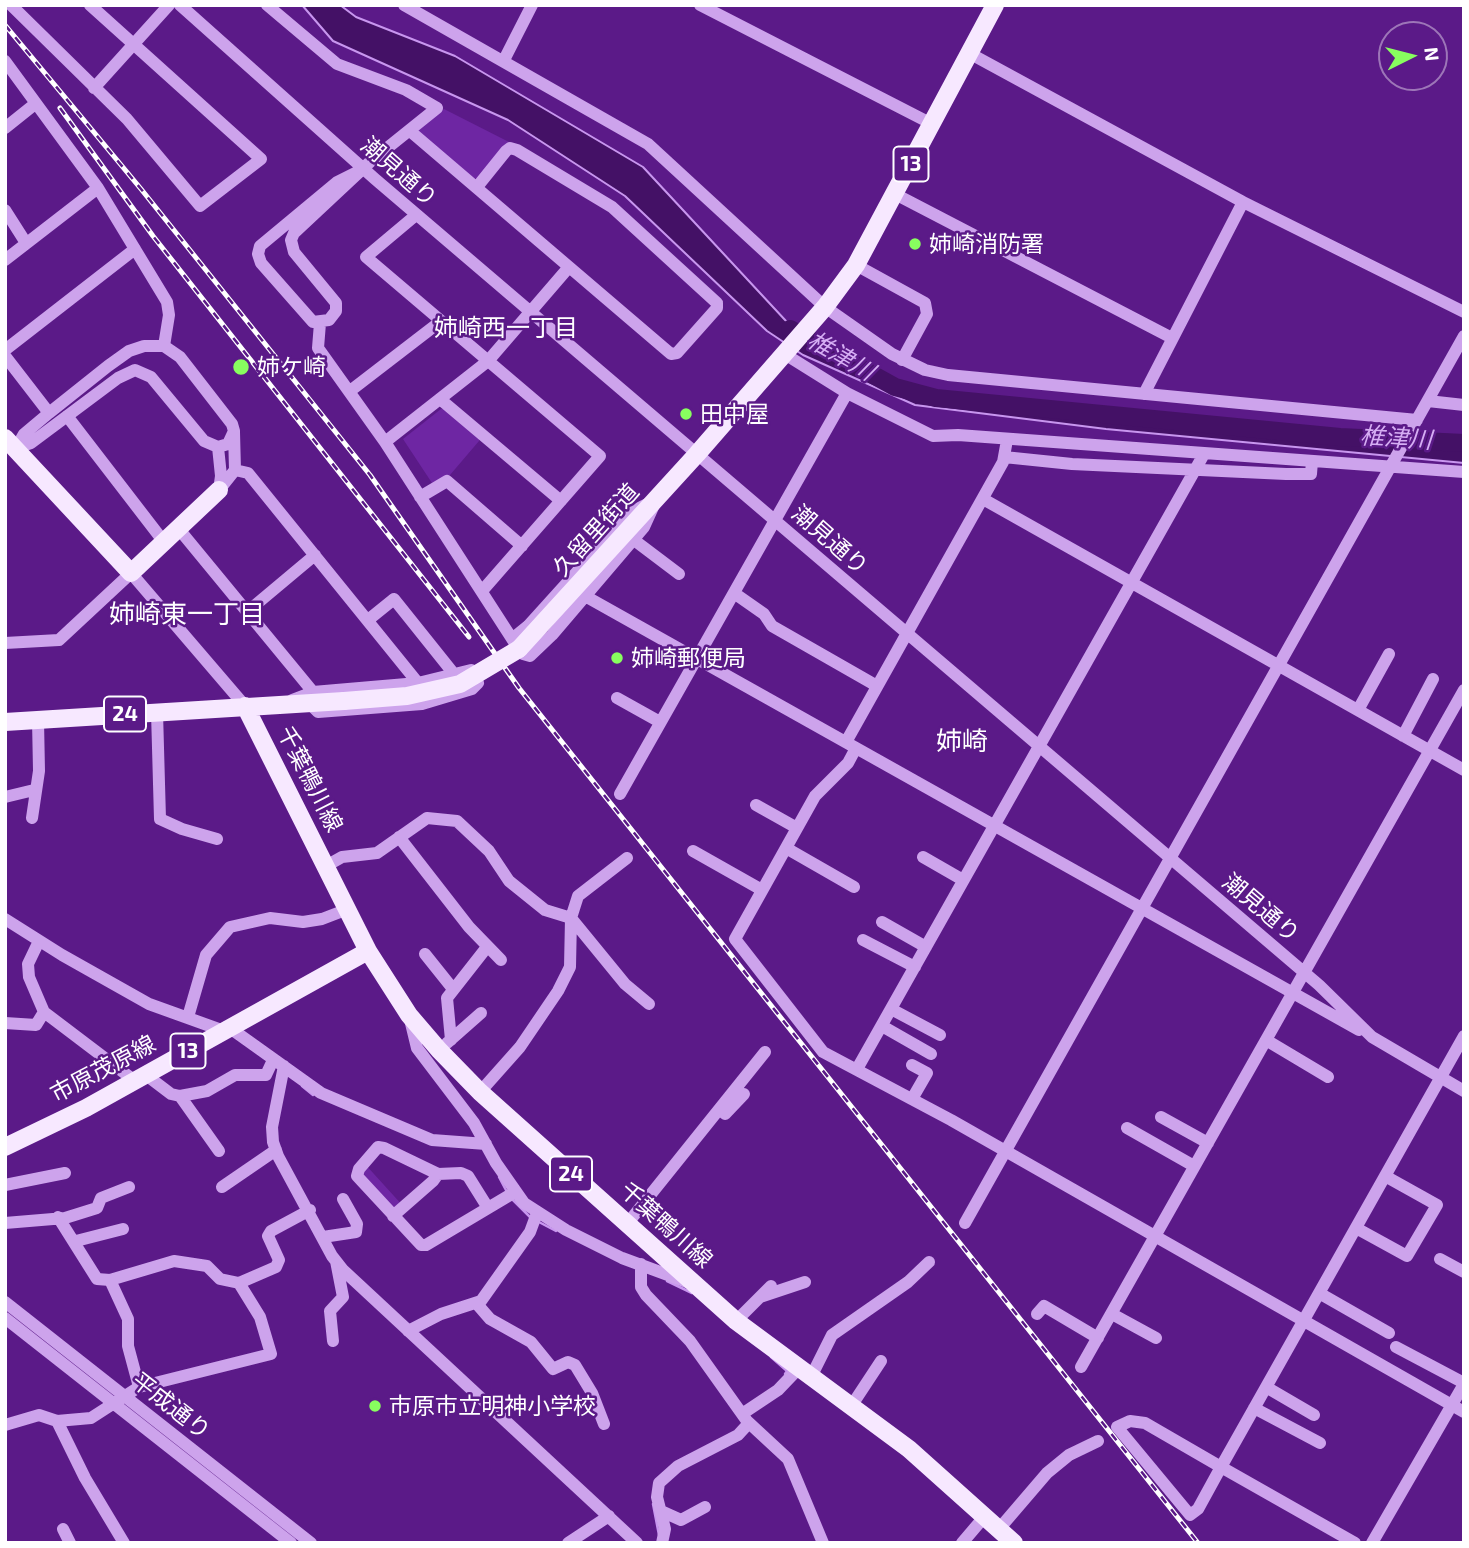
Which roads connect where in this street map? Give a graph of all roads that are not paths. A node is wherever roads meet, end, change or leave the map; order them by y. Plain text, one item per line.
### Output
1 (11, 5) edge
2 (90, 5) edge
3 (169, 5) edge
4 (180, 5) edge
5 (267, 5) edge
6 (404, 5) edge
7 (532, 5) edge
8 (699, 5) edge
9 (995, 5) edge
10 (134, 43) junction
11 (969, 54) junction
12 (503, 60) junction
13 (5, 61) edge
14 (94, 88) junction
15 (35, 104) junction
16 (932, 124) junction
17 (5, 128) edge
18 (410, 131) junction
19 (363, 169) junction
20 (477, 187) junction
21 (99, 188) junction
22 (895, 194) junction
23 (1243, 202) junction
24 (5, 210) edge
25 (416, 215) junction
26 (26, 243) junction
27 (135, 249) junction
28 (5, 260) edge
29 (856, 265) junction
30 (569, 267) junction
31 (529, 311) junction
32 (820, 312) junction
33 (1464, 312) edge
34 (441, 321) junction
35 (320, 323) junction
36 (1464, 336) edge
37 (1172, 338) junction
38 (164, 346) junction
39 (5, 350) edge
40 (786, 350) junction
41 (5, 356) edge
42 (488, 360) junction
43 (902, 360) junction
44 (350, 391) junction
45 (847, 393) junction
46 (1144, 394) junction
47 (440, 399) junction
48 (1428, 401) junction
49 (1464, 405) edge
50 (49, 413) junction
51 (67, 416) junction
52 (1417, 420) junction
53 (234, 431) junction
54 (1007, 440) junction
55 (384, 442) junction
56 (218, 447) junction
57 (9, 448) edge
58 (1115, 448) junction
59 (697, 454) junction
60 (1204, 454) junction
61 (1004, 457) junction
62 (1312, 461) junction
63 (1393, 463) junction
64 (1112, 465) junction
65 (1196, 468) junction
66 (235, 470) junction
67 (1464, 472) edge
68 (219, 490) junction
69 (420, 497) junction
70 (983, 499) junction
71 (655, 500) junction
72 (561, 501) junction
73 (774, 520) junction
74 (178, 528) junction
75 (634, 540) junction
76 (164, 542) junction
77 (522, 546) junction
78 (315, 555) junction
79 (131, 573) junction
80 (679, 574) dead end
81 (1132, 584) junction
82 (482, 591) junction
83 (590, 591) junction
84 (734, 593) junction
85 (247, 612) junction
86 (368, 620) junction
87 (907, 633) junction
88 (5, 643) edge
89 (517, 646) junction
90 (1389, 654) dead end
91 (697, 658) junction
92 (1277, 664) junction
93 (454, 674) junction
94 (1433, 679) dead end
95 (418, 683) junction
96 (877, 686) junction
97 (1464, 690) edge
98 (314, 698) junction
99 (617, 698) dead end
100 (245, 706) junction
101 (1358, 710) junction
102 (158, 712) junction
103 (38, 719) junction
104 (5, 722) edge
105 (660, 723) junction
106 (1403, 736) junction
107 (851, 745) junction
108 (1039, 747) junction
109 (1429, 750) junction
110 (1464, 770) edge
111 (34, 790) junction
112 (620, 794) dead end
113 (5, 797) edge
114 (756, 805) dead end
115 (32, 818) dead end
116 (994, 827) junction
117 (797, 828) junction
118 (399, 837) junction
119 (217, 839) dead end
120 (786, 848) junction
121 (693, 851) dead end
122 (923, 857) dead end
123 (627, 858) dead end
124 (1170, 859) junction
125 (326, 866) junction
126 (963, 880) junction
127 (854, 887) dead end
128 (762, 890) junction
129 (348, 909) junction
130 (1142, 910) junction
131 (571, 918) junction
132 (5, 919) edge
133 (882, 922) dead end
134 (863, 940) dead end
135 (39, 941) junction
136 (487, 947) junction
137 (926, 947) junction
138 (368, 951) junction
139 (425, 954) dead end
140 (501, 960) dead end
141 (915, 967) junction
142 (1305, 973) junction
143 (453, 989) junction
144 (1293, 995) junction
145 (649, 1004) dead end
146 (891, 1009) junction
147 (44, 1012) junction
148 (481, 1013) dead end
149 (409, 1015) junction
150 (188, 1017) junction
151 (5, 1023) edge
152 (881, 1026) junction
153 (227, 1029) junction
154 (940, 1035) dead end
155 (1464, 1036) edge
156 (1372, 1037) junction
157 (1266, 1040) junction
158 (445, 1045) junction
159 (765, 1052) dead end
160 (931, 1054) dead end
161 (279, 1063) junction
162 (912, 1065) dead end
163 (857, 1069) junction
164 (1328, 1076) dead end
165 (140, 1078) junction
166 (1440, 1078) junction
167 (1464, 1091) edge
168 (480, 1092) junction
169 (744, 1094) dead end
170 (180, 1096) junction
171 (912, 1099) junction
172 (1161, 1117) dead end
173 (1127, 1128) dead end
174 (703, 1129) junction
175 (1208, 1143) junction
176 (486, 1144) junction
177 (5, 1147) edge
178 (276, 1150) junction
179 (219, 1151) dead end
180 (1006, 1152) junction
181 (1194, 1166) junction
182 (65, 1173) dead end
183 (438, 1174) junction
184 (1385, 1176) junction
185 (5, 1185) edge
186 (129, 1187) dead end
187 (222, 1187) dead end
188 (515, 1192) junction
189 (343, 1199) dead end
190 (488, 1208) junction
191 (310, 1210) junction
192 (537, 1213) junction
193 (393, 1216) junction
194 (58, 1217) junction
195 (5, 1223) edge
196 (965, 1223) dead end
197 (627, 1224) junction
198 (1356, 1228) junction
199 (123, 1229) dead end
200 (1155, 1235) junction
201 (323, 1237) junction
202 (76, 1241) junction
203 (1440, 1259) dead end
204 (336, 1261) junction
205 (929, 1262) dead end
206 (641, 1264) junction
207 (1464, 1272) edge
208 (110, 1280) junction
209 (805, 1282) dead end
210 (239, 1283) junction
211 (771, 1286) dead end
212 (698, 1287) junction
213 (1319, 1293) junction
214 (760, 1297) junction
215 (5, 1302) edge
216 (477, 1304) junction
217 (1037, 1314) dead end
218 (1112, 1314) junction
219 (5, 1318) edge
220 (736, 1321) junction
221 (1303, 1322) junction
222 (408, 1331) junction
223 (1389, 1333) dead end
224 (1098, 1338) junction
225 (1156, 1338) dead end
226 (333, 1341) dead end
227 (1396, 1347) dead end
228 (881, 1361) dead end
229 (1081, 1367) dead end
230 (805, 1372) junction
231 (1464, 1384) edge
232 (139, 1387) junction
233 (1266, 1387) junction
234 (119, 1399) junction
235 (852, 1405) junction
236 (1452, 1405) junction
237 (1254, 1408) junction
238 (1464, 1412) edge
239 (1314, 1415) dead end
240 (746, 1419) junction
241 (57, 1421) junction
242 (604, 1424) dead end
243 (5, 1425) edge
244 (1098, 1441) dead end
245 (1320, 1443) dead end
246 (183, 1450) junction
247 (1221, 1466) junction
248 (705, 1507) dead end
249 (661, 1511) junction
250 (609, 1516) junction
251 (985, 1516) junction
252 (63, 1529) dead end
253 (999, 1529) junction
254 (634, 1542) edge
255 (70, 1543) edge
256 (124, 1543) edge
257 (291, 1543) edge
258 (311, 1543) edge
259 (568, 1543) edge
260 (662, 1543) edge
261 (823, 1543) edge
262 (962, 1543) edge
263 (1014, 1543) edge
264 (1355, 1543) edge
265 (1373, 1543) edge

1 - 14 street
2 - 10 street
3 - 10 street
4 - 19 street, 潮見通り
5 - 18 street
6 - 12 street
7 - 12 street
8 - 16 street
9 - 11 main road, 久留里街道 / 13
10 - 14 street
10 - 14 street
11 - 16 main road, 久留里街道 / 13
11 - 23 street
12 - 32 street
13 - 15 street
15 - 17 street
15 - 21 street
16 - 22 main road, 久留里街道 / 13
18 - 19 street
18 - 20 street
19 - 25 street, 潮見通り
19 - 35 street
19 - 35 street
20 - 30 street
20 - 30 street
21 - 26 street
21 - 27 street
22 - 29 main road, 久留里街道 / 13
22 - 37 street
23 - 33 street
23 - 37 street
24 - 26 street
25 - 31 street, 潮見通り
25 - 34 street
26 - 28 street
27 - 38 street
27 - 39 street
29 - 32 main road, 久留里街道 / 13
29 - 43 street
30 - 31 street
31 - 42 street
31 - 59 street, 潮見通り
32 - 40 main road, 久留里街道 / 13
32 - 43 street
34 - 42 street
34 - 44 street
35 - 44 street
36 - 48 street
37 - 46 street
38 - 50 street
38 - 53 street
40 - 45 street
40 - 59 main road, 久留里街道 / 13
41 - 50 street
42 - 47 street
42 - 72 street
43 - 46 street
44 - 55 street
45 - 54 street
45 - 73 street
46 - 52 street
47 - 55 street
47 - 72 street
48 - 49 street
48 - 52 street
50 - 57 street
51 - 56 street
51 - 57 street
51 - 76 street
52 - 63 street
53 - 56 street
53 - 66 street
54 - 58 street
54 - 61 street
55 - 69 street
56 - 68 street
57 - 79 main road
58 - 60 street
58 - 64 street
59 - 71 main road, 久留里街道 / 13
59 - 73 street, 潮見通り
60 - 62 street
60 - 65 street
61 - 64 street
61 - 70 street
62 - 63 street
62 - 65 street
63 - 67 street
63 - 92 street
64 - 65 street
65 - 81 street
66 - 68 street
66 - 78 street
68 - 74 main road
69 - 77 street
69 - 82 street
70 - 81 street
70 - 87 street
71 - 75 street
71 - 89 street
71 - 98 main road, 久留里街道 / 13, bridge
72 - 77 street
73 - 84 street
73 - 87 street, 潮見通り
74 - 76 main road
74 - 85 street
75 - 80 street
75 - 83 street
76 - 79 main road
77 - 82 street
78 - 85 street
78 - 86 street
79 - 88 street
79 - 100 street
81 - 92 street
81 - 108 street
82 - 89 street
83 - 89 street
83 - 91 street
84 - 91 street
84 - 96 street
85 - 98 street
86 - 93 street
86 - 95 street
87 - 96 street
87 - 108 street, 潮見通り
90 - 101 street
91 - 105 street
91 - 107 street
92 - 101 street
92 - 124 street
93 - 95 street
93 - 98 street
94 - 106 street
95 - 98 street
96 - 107 street
97 - 109 street
98 - 100 main road, 久留里街道 / 13
99 - 105 street
100 - 102 main road, 久留里街道 / 24
100 - 125 main road, 千葉鴨川線 / 24
101 - 106 street
102 - 103 main road, 久留里街道 / 24
102 - 119 street
103 - 104 main road, 久留里街道 / 24
103 - 111 street
105 - 112 street
106 - 109 street
107 - 116 street
107 - 117 street
108 - 116 street
108 - 124 street, 潮見通り
109 - 110 street
109 - 142 street
111 - 113 street
111 - 115 street
114 - 117 street
116 - 126 street
116 - 130 street
117 - 120 street
118 - 125 street
118 - 131 street
118 - 136 street
120 - 127 street
120 - 128 street
121 - 128 street
122 - 126 street
123 - 131 street
124 - 130 street
124 - 142 street, 潮見通り
125 - 129 main road, 千葉鴨川線 / 24
126 - 137 street
128 - 163 street
129 - 138 main road, 千葉鴨川線 / 24
129 - 150 street
130 - 144 street
130 - 180 street
131 - 145 street
131 - 168 street
132 - 135 street
133 - 137 street
134 - 141 street
135 - 147 street
135 - 150 street
136 - 140 street
136 - 143 street
137 - 141 street
138 - 149 main road, 千葉鴨川線 / 24
138 - 153 main road, 市原茂原線 / 13
139 - 143 street
141 - 146 street
142 - 144 street
142 - 156 street, 潮見通り
143 - 158 street
144 - 156 street
144 - 157 street
146 - 152 street
146 - 154 street
147 - 151 street
147 - 165 street
148 - 158 street
149 - 158 main road, 千葉鴨川線 / 24
149 - 176 street
150 - 153 street
152 - 160 street
152 - 163 street
153 - 161 street
153 - 165 main road, 市原茂原線 / 13
155 - 166 street
156 - 166 street, 潮見通り
157 - 164 street
157 - 175 street
158 - 168 main road, 千葉鴨川線 / 24
159 - 174 street
161 - 170 street
161 - 176 street
161 - 178 street
162 - 171 street
163 - 171 street
165 - 170 street
165 - 177 main road, 市原茂原線 / 13
166 - 167 street, 潮見通り
166 - 184 street
168 - 197 main road, 千葉鴨川線 / 24
169 - 174 street
170 - 179 street
171 - 180 street
172 - 175 street
173 - 181 street
174 - 197 street
175 - 181 street
176 - 188 street
178 - 187 street
178 - 191 street
180 - 196 street
180 - 200 street
181 - 200 street
182 - 185 street
183 - 190 street
183 - 193 street
183 - 193 street
184 - 198 street
184 - 198 street
186 - 194 street
188 - 190 street
188 - 192 street
189 - 201 street
190 - 193 street
191 - 201 street
191 - 210 street
192 - 206 street
192 - 216 street
194 - 195 street
194 - 202 street
197 - 212 main road, 千葉鴨川線 / 24
198 - 213 street
199 - 202 street
200 - 218 street
200 - 221 street
201 - 204 street
202 - 208 street
203 - 207 street
204 - 222 street
204 - 226 street
205 - 230 street
206 - 212 street
206 - 240 street
208 - 210 street
208 - 232 street
209 - 214 street
210 - 232 street
211 - 214 street
212 - 220 main road, 千葉鴨川線 / 24
213 - 221 street
213 - 223 street
214 - 220 street
215 - 234 street, 平成通り
216 - 222 street
216 - 242 street
217 - 224 street
218 - 224 street
218 - 225 street
219 - 234 street, 平成通り
220 - 230 main road, 千葉鴨川線 / 24
221 - 233 street
221 - 236 street
222 - 250 street
224 - 229 street
227 - 231 street
228 - 235 street
230 - 235 main road, 千葉鴨川線 / 24
230 - 240 street
231 - 236 street
232 - 234 street
233 - 237 street
233 - 239 street
234 - 241 street
234 - 246 street, 平成通り
235 - 251 main road, 千葉鴨川線 / 24
236 - 238 street
236 - 265 street
237 - 245 street
237 - 247 street
240 - 249 street
240 - 261 street
241 - 243 street
241 - 256 street
244 - 253 street
246 - 257 street, 平成通り
246 - 258 street, 平成通り
247 - 247 street
247 - 264 street
248 - 249 street
249 - 260 street
250 - 254 street
250 - 259 street
251 - 253 main road, 千葉鴨川線 / 24
251 - 262 street
252 - 255 street
253 - 263 main road, 千葉鴨川線 / 24

